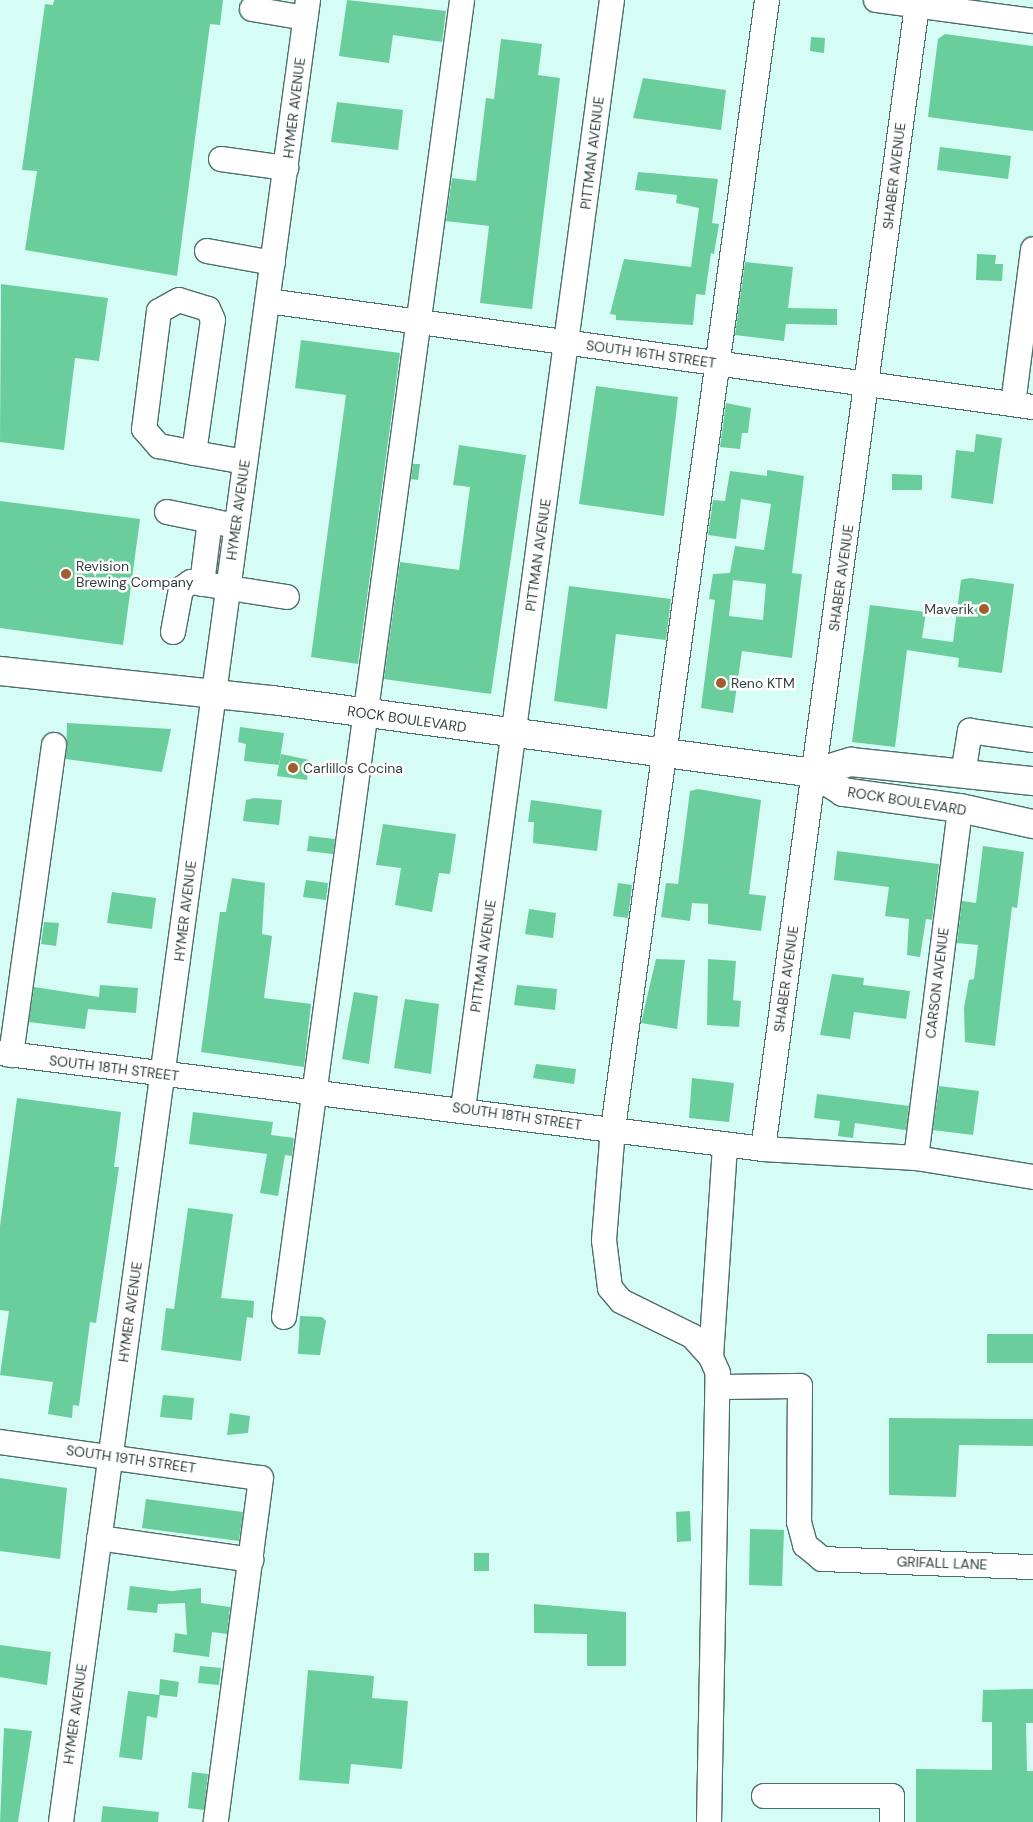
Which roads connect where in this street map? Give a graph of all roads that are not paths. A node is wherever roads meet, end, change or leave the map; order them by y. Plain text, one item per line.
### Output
1 (462, 0) edge
2 (612, 0) edge
3 (767, 0) edge
4 (876, 0) edge
5 (917, 6) junction
6 (252, 9) dead end
7 (307, 9) edge
8 (1033, 21) edge
9 (221, 159) dead end
10 (286, 168) junction
11 (1033, 249) edge
12 (207, 252) dead end
13 (273, 263) junction
14 (268, 300) junction
15 (420, 322) junction
16 (568, 342) junction
17 (717, 363) junction
18 (867, 384) junction
19 (1023, 406) edge
20 (194, 453) junction
21 (245, 462) junction
22 (167, 512) dead end
23 (210, 520) junction
24 (236, 526) junction
25 (202, 584) junction
26 (227, 588) junction
27 (287, 597) dead end
28 (172, 632) dead end
29 (0, 671) edge
30 (212, 694) junction
31 (366, 714) junction
32 (513, 734) junction
33 (1033, 740) edge
34 (54, 745) dead end
35 (664, 754) junction
36 (814, 773) junction
37 (963, 774) junction
38 (1033, 781) edge
39 (960, 808) junction
40 (1003, 821) junction
41 (1033, 824) edge
42 (1033, 830) edge
43 (5, 1054) edge
44 (164, 1074) junction
45 (314, 1092) junction
46 (463, 1109) junction
47 (613, 1129) junction
48 (725, 1144) junction
49 (763, 1149) junction
50 (916, 1158) junction
51 (1033, 1177) edge
52 (284, 1317) dead end
53 (711, 1357) junction
54 (718, 1387) junction
55 (0, 1442) edge
56 (109, 1456) junction
57 (99, 1538) junction
58 (251, 1560) junction
59 (1033, 1567) edge
60 (764, 1796) dead end
61 (61, 1822) edge
62 (216, 1822) edge
63 (709, 1822) edge
64 (892, 1822) edge

1 - 15 street
2 - 16 street, PITTMAN AVENUE
3 - 17 street
4 - 5 street
5 - 8 street
5 - 18 street, SHABER AVENUE
6 - 7 street
7 - 10 street, HYMER AVENUE
9 - 10 street
10 - 13 street, HYMER AVENUE
11 - 19 street
12 - 13 street
13 - 14 street, HYMER AVENUE
14 - 15 street, SOUTH 16TH STREET
14 - 21 street, HYMER AVENUE
15 - 16 street, SOUTH 16TH STREET
15 - 31 street
16 - 17 street, SOUTH 16TH STREET
16 - 32 street, PITTMAN AVENUE
17 - 18 street, SOUTH 16TH STREET
17 - 35 street
18 - 19 street, SOUTH 16TH STREET
18 - 36 street, SHABER AVENUE
20 - 20 street
20 - 21 street
21 - 24 street, HYMER AVENUE
22 - 23 street
23 - 24 street
23 - 25 street
24 - 26 street, HYMER AVENUE
25 - 26 street
25 - 28 street
26 - 27 street
26 - 30 street, HYMER AVENUE
29 - 30 main road, ROCK BOULEVARD
30 - 31 main road, ROCK BOULEVARD
30 - 44 street, HYMER AVENUE
31 - 32 main road, ROCK BOULEVARD
31 - 45 street
32 - 35 main road, ROCK BOULEVARD
32 - 46 street, PITTMAN AVENUE
33 - 37 street
34 - 43 street
35 - 36 main road, ROCK BOULEVARD
35 - 47 street
36 - 37 main road, ROCK BOULEVARD
36 - 39 main road, ROCK BOULEVARD
36 - 49 street, SHABER AVENUE
37 - 38 main road, ROCK BOULEVARD
39 - 40 main road, ROCK BOULEVARD
39 - 50 street, CARSON AVENUE
40 - 41 main road, ROCK BOULEVARD
40 - 42 main road
43 - 44 street, SOUTH 18TH STREET
44 - 45 street, SOUTH 18TH STREET
44 - 56 street, HYMER AVENUE
45 - 46 street, SOUTH 18TH STREET
45 - 52 street
46 - 47 street, SOUTH 18TH STREET
47 - 48 street, SOUTH 18TH STREET
47 - 53 street
48 - 49 street, SOUTH 18TH STREET
48 - 53 street
49 - 50 street, SOUTH 18TH STREET
50 - 51 street, SOUTH 18TH STREET
53 - 54 street
54 - 59 street, GRIFALL LANE
54 - 63 street
55 - 56 street, SOUTH 19TH STREET
56 - 57 street, HYMER AVENUE
56 - 58 street, SOUTH 19TH STREET
57 - 58 street
57 - 61 street, HYMER AVENUE
58 - 62 street
60 - 64 street

